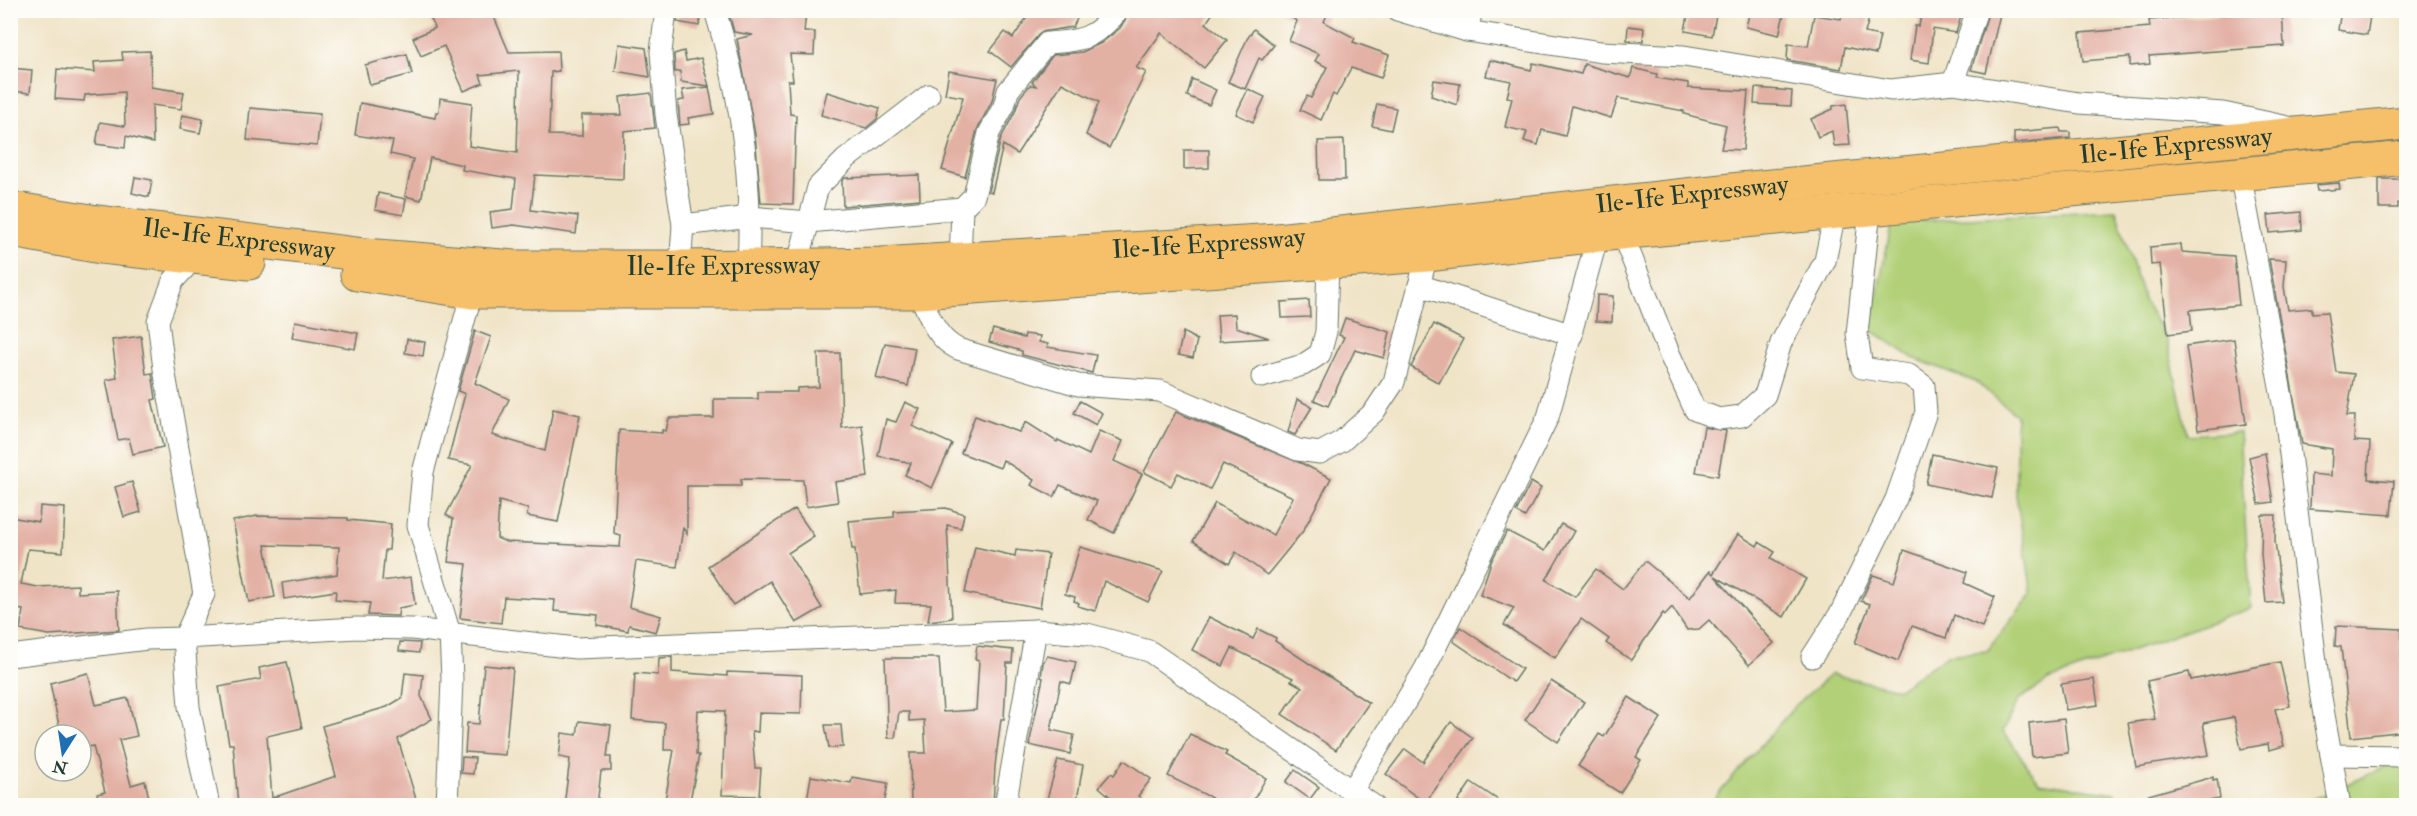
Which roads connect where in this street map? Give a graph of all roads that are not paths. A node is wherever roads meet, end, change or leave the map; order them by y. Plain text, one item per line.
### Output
1 (666, 10) edge
2 (715, 10) edge
3 (1119, 10) edge
4 (1397, 10) edge
5 (1472, 10) edge
6 (1977, 10) edge
7 (1467, 31) junction
8 (1953, 83) junction
9 (929, 95) dead end
10 (2406, 123) edge
11 (2307, 132) junction
12 (2406, 158) edge
13 (2240, 173) junction
14 (1731, 190) junction
15 (10, 208) edge
16 (962, 208) junction
17 (1870, 210) junction
18 (1835, 213) junction
19 (750, 217) junction
20 (809, 222) junction
21 (1728, 223) junction
22 (683, 225) junction
23 (10, 231) edge
24 (1610, 234) junction
25 (135, 238) junction
26 (195, 257) junction
27 (960, 261) junction
28 (1328, 262) junction
29 (748, 264) junction
30 (797, 266) junction
31 (680, 267) junction
32 (1423, 270) junction
33 (472, 292) junction
34 (919, 292) junction
35 (1572, 335) junction
36 (1262, 377) dead end
37 (1036, 630) junction
38 (450, 634) junction
39 (183, 638) junction
40 (10, 656) edge
41 (1812, 657) dead end
42 (2331, 755) junction
43 (2406, 756) edge
44 (1352, 791) junction
45 (209, 806) edge
46 (447, 806) edge
47 (1005, 806) edge
48 (1374, 806) edge
49 (2340, 806) edge

1 - 22 street
2 - 19 street
3 - 16 street
4 - 7 street
5 - 7 street
6 - 8 street
7 - 8 street
8 - 11 street
9 - 20 street
10 - 11 main road, Ile-Ife Expressway
11 - 14 main road, Ile-Ife Expressway
12 - 13 main road, Ile-Ife Expressway
13 - 17 main road, Ile-Ife Expressway
13 - 42 street
14 - 21 main road
14 - 27 main road, Ile-Ife Expressway
15 - 25 main road, Ile-Ife Expressway
16 - 20 street
16 - 27 street
17 - 18 main road, Ile-Ife Expressway
17 - 41 street
18 - 21 main road, Ile-Ife Expressway
18 - 24 street
19 - 20 street
19 - 22 street
19 - 29 street
20 - 30 street
21 - 24 main road, Ile-Ife Expressway
22 - 31 street
23 - 25 main road, Ile-Ife Expressway
24 - 32 main road, Ile-Ife Expressway
24 - 35 street
25 - 26 main road, Ile-Ife Expressway
25 - 31 main road, Ile-Ife Expressway
26 - 33 main road, Ile-Ife Expressway
26 - 39 street
27 - 30 main road, Ile-Ife Expressway
28 - 32 main road, Ile-Ife Expressway
28 - 34 main road, Ile-Ife Expressway
28 - 36 street
29 - 30 main road, Ile-Ife Expressway
29 - 31 main road, Ile-Ife Expressway
32 - 34 street
32 - 35 street
33 - 34 main road, Ile-Ife Expressway
33 - 38 street
35 - 44 street
37 - 38 street
37 - 44 street
37 - 47 street
38 - 39 street
38 - 46 street
39 - 40 street
39 - 45 street
42 - 43 street
42 - 49 street
44 - 48 street

